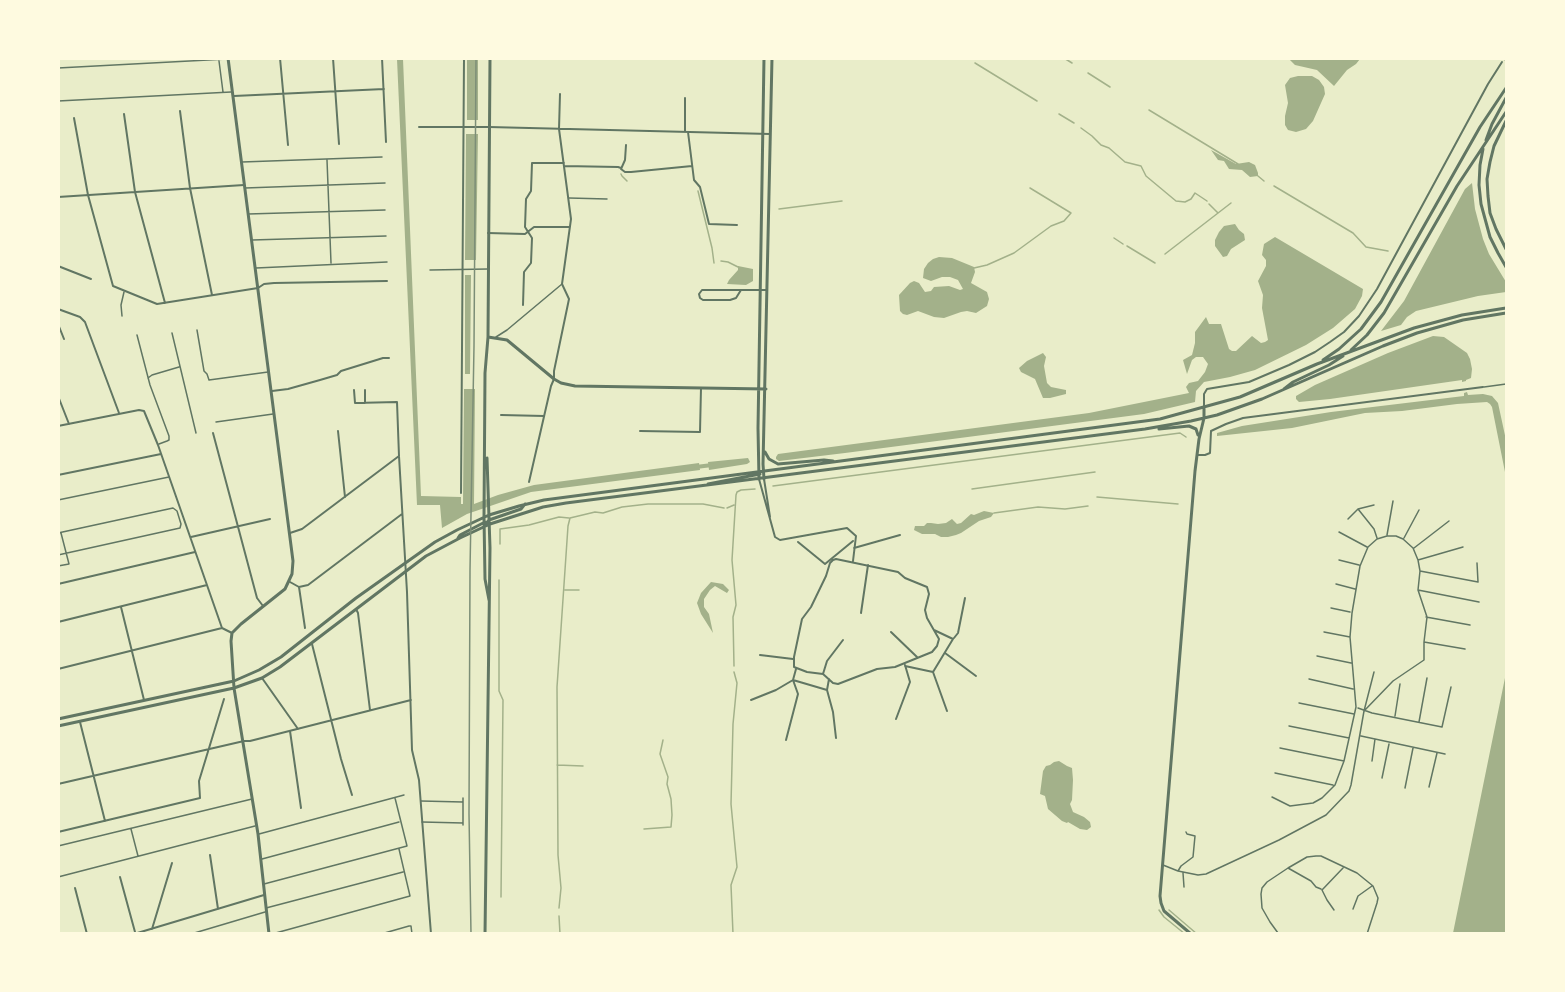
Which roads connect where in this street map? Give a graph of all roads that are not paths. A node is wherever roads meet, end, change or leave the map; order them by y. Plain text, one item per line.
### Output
1 (280, 58) edge
2 (333, 58) edge
3 (382, 58) edge
4 (464, 58) edge
5 (490, 58) edge
6 (764, 58) edge
7 (772, 58) edge
8 (228, 59) edge
9 (219, 60) edge
10 (1502, 62) dead end
11 (58, 68) edge
12 (1506, 88) edge
13 (384, 89) junction
14 (335, 91) junction
15 (223, 93) junction
16 (284, 93) junction
17 (232, 94) junction
18 (560, 94) dead end
19 (685, 98) dead end
20 (1506, 98) edge
21 (58, 102) edge
22 (180, 111) dead end
23 (1506, 112) edge
24 (124, 114) dead end
25 (74, 118) dead end
26 (1506, 121) edge
27 (419, 127) dead end
28 (489, 127) junction
29 (463, 129) junction
30 (559, 129) junction
31 (687, 132) junction
32 (762, 134) junction
33 (770, 135) junction
34 (386, 142) dead end
35 (339, 144) dead end
36 (288, 145) dead end
37 (626, 145) dead end
38 (1484, 145) junction
39 (382, 157) dead end
40 (327, 159) junction
41 (241, 162) junction
42 (564, 164) junction
43 (693, 165) junction
44 (621, 169) junction
45 (385, 183) dead end
46 (328, 185) junction
47 (244, 186) junction
48 (190, 188) junction
49 (135, 192) junction
50 (88, 195) junction
51 (58, 197) edge
52 (568, 198) junction
53 (607, 199) dead end
54 (385, 210) dead end
55 (328, 211) junction
56 (248, 214) junction
57 (737, 225) dead end
58 (569, 227) junction
59 (529, 231) junction
60 (488, 233) junction
61 (386, 236) dead end
62 (329, 237) junction
63 (251, 240) junction
64 (1506, 249) edge
65 (387, 262) dead end
66 (331, 264) junction
67 (58, 266) edge
68 (1506, 267) edge
69 (255, 268) junction
70 (462, 269) junction
71 (488, 269) junction
72 (430, 270) dead end
73 (91, 279) dead end
74 (387, 281) dead end
75 (562, 284) junction
76 (258, 288) junction
77 (717, 290) junction
78 (741, 290) junction
79 (761, 290) junction
80 (767, 290) junction
81 (124, 291) junction
82 (212, 295) junction
83 (715, 300) junction
84 (165, 303) junction
85 (524, 305) dead end
86 (1506, 308) edge
87 (58, 309) edge
88 (1506, 313) edge
89 (123, 316) dead end
90 (58, 324) edge
91 (196, 330) dead end
92 (172, 333) dead end
93 (137, 335) dead end
94 (488, 337) junction
95 (495, 337) junction
96 (64, 339) dead end
97 (1347, 353) junction
98 (389, 358) dead end
99 (1317, 364) junction
100 (180, 367) junction
101 (269, 372) junction
102 (148, 378) junction
103 (554, 379) junction
104 (1506, 384) edge
105 (1483, 387) joint
106 (702, 388) junction
107 (759, 389) junction
108 (766, 389) junction
109 (354, 390) dead end
110 (365, 390) dead end
111 (271, 391) junction
112 (1280, 392) junction
113 (58, 396) edge
114 (365, 403) junction
115 (1204, 408) junction
116 (119, 413) junction
117 (274, 414) junction
118 (501, 415) dead end
119 (544, 416) junction
120 (1204, 418) junction
121 (216, 422) dead end
122 (69, 424) junction
123 (58, 426) edge
124 (1145, 429) junction
125 (338, 431) dead end
126 (640, 431) dead end
127 (196, 433) dead end
128 (213, 433) dead end
129 (1199, 440) junction
130 (158, 445) junction
131 (764, 450) junction
132 (161, 454) junction
133 (1197, 455) junction
134 (399, 456) junction
135 (838, 462) junction
136 (764, 471) junction
137 (58, 475) edge
138 (759, 475) junction
139 (169, 477) junction
140 (764, 479) junction
141 (529, 482) dead end
142 (461, 493) dead end
143 (345, 497) junction
144 (58, 501) edge
145 (1393, 501) dead end
146 (1374, 505) dead end
147 (486, 508) junction
148 (1358, 509) junction
149 (1419, 510) dead end
150 (402, 514) junction
151 (484, 517) junction
152 (270, 519) dead end
153 (1348, 519) dead end
154 (489, 520) junction
155 (1449, 521) dead end
156 (484, 525) junction
157 (771, 525) junction
158 (238, 526) junction
159 (290, 532) junction
160 (1339, 532) dead end
161 (60, 533) edge
162 (900, 535) dead end
163 (1387, 536) junction
164 (190, 537) junction
165 (1377, 539) junction
166 (1403, 539) junction
167 (855, 540) junction
168 (798, 542) dead end
169 (1368, 547) junction
170 (1463, 547) dead end
171 (854, 548) junction
172 (1413, 548) junction
173 (195, 552) junction
174 (67, 553) junction
175 (58, 555) edge
176 (1339, 560) dead end
177 (1418, 560) junction
178 (405, 562) junction
179 (852, 562) junction
180 (1477, 563) dead end
181 (58, 566) edge
182 (868, 566) junction
183 (1360, 566) junction
184 (406, 571) junction
185 (1420, 571) junction
186 (289, 582) junction
187 (58, 584) edge
188 (1336, 584) dead end
189 (207, 585) junction
190 (299, 587) junction
191 (1355, 589) junction
192 (1419, 590) junction
193 (965, 598) dead end
194 (489, 600) junction
195 (1479, 602) dead end
196 (121, 607) junction
197 (264, 607) junction
198 (1331, 608) dead end
199 (356, 609) junction
200 (861, 613) dead end
201 (1352, 613) junction
202 (1426, 617) junction
203 (58, 622) edge
204 (1470, 625) dead end
205 (222, 628) junction
206 (305, 628) dead end
207 (934, 630) junction
208 (891, 632) dead end
209 (1324, 632) dead end
210 (232, 633) junction
211 (1350, 637) junction
212 (953, 639) junction
213 (843, 640) dead end
214 (312, 642) junction
215 (1424, 642) junction
216 (1465, 649) dead end
217 (132, 651) junction
218 (945, 653) junction
219 (760, 655) dead end
220 (1317, 656) dead end
221 (918, 658) junction
222 (794, 660) junction
223 (1352, 663) junction
224 (905, 665) junction
225 (58, 669) edge
226 (796, 669) junction
227 (933, 672) junction
228 (1374, 672) dead end
229 (823, 674) junction
230 (976, 676) dead end
231 (262, 678) junction
232 (1427, 678) dead end
233 (829, 679) junction
234 (1309, 679) dead end
235 (793, 680) junction
236 (234, 681) junction
237 (1400, 684) dead end
238 (1451, 687) dead end
239 (234, 688) junction
240 (1354, 689) junction
241 (827, 690) junction
242 (224, 699) dead end
243 (144, 700) junction
244 (411, 700) junction
245 (751, 700) dead end
246 (1299, 703) dead end
247 (1356, 707) junction
248 (370, 710) junction
249 (947, 711) dead end
250 (1364, 711) junction
251 (1355, 714) junction
252 (1395, 718) junction
253 (58, 719) edge
254 (896, 719) dead end
255 (331, 721) junction
256 (80, 722) junction
257 (1418, 722) junction
258 (58, 726) edge
259 (1289, 726) dead end
260 (298, 729) junction
261 (290, 731) junction
262 (1360, 736) junction
263 (836, 738) dead end
264 (1349, 738) junction
265 (1375, 739) junction
266 (786, 740) dead end
267 (244, 741) junction
268 (1389, 742) junction
269 (1413, 747) junction
270 (1280, 748) dead end
271 (208, 750) junction
272 (1437, 752) junction
273 (1445, 754) dead end
274 (1344, 761) junction
275 (1372, 761) dead end
276 (1275, 773) dead end
277 (93, 776) junction
278 (1382, 778) dead end
279 (58, 784) edge
280 (1335, 785) junction
281 (1429, 787) dead end
282 (1405, 788) dead end
283 (352, 795) dead end
284 (404, 795) dead end
285 (1272, 797) dead end
286 (394, 798) junction
287 (463, 798) dead end
288 (253, 799) junction
289 (420, 801) junction
290 (463, 802) junction
291 (301, 808) dead end
292 (105, 821) junction
293 (400, 822) junction
294 (422, 822) junction
295 (256, 826) junction
296 (131, 828) junction
297 (58, 832) edge
298 (1186, 832) dead end
299 (258, 834) junction
300 (58, 846) edge
301 (399, 848) junction
302 (210, 855) dead end
303 (139, 857) junction
304 (261, 860) junction
305 (172, 864) dead end
306 (1162, 865) junction
307 (1288, 868) junction
308 (1343, 868) junction
309 (1178, 871) junction
310 (404, 872) junction
311 (1183, 872) junction
312 (58, 877) edge
313 (120, 877) dead end
314 (263, 885) junction
315 (1373, 886) junction
316 (1184, 887) dead end
317 (75, 888) dead end
318 (1322, 890) junction
319 (264, 895) junction
320 (218, 909) junction
321 (1353, 909) dead end
322 (266, 910) junction
323 (1334, 910) dead end
324 (152, 928) junction
325 (87, 933) edge
326 (135, 933) edge
327 (191, 933) edge
328 (270, 933) edge
329 (381, 933) edge
330 (412, 933) edge
331 (431, 933) edge
332 (485, 933) edge
333 (1191, 933) edge
334 (1278, 933) edge
335 (1367, 933) edge

1 - 16 street
2 - 14 street
3 - 13 street
4 - 29 street
5 - 28 street
6 - 32 street
7 - 33 street
8 - 9 street
8 - 17 street
9 - 11 street
9 - 15 street
10 - 115 street
12 - 99 street
13 - 14 street
13 - 34 street
14 - 16 street
14 - 35 street
15 - 17 street
15 - 21 street
16 - 17 street
16 - 36 street
17 - 41 street
18 - 30 street
19 - 31 street
20 - 38 street
22 - 48 street
23 - 38 street
24 - 49 street
25 - 50 street
26 - 64 street
27 - 29 street
28 - 29 street
28 - 30 street
28 - 60 street
29 - 70 street
30 - 31 street
30 - 42 street
31 - 32 street
31 - 43 street
32 - 33 street
32 - 79 street
33 - 80 street
37 - 44 street
38 - 68 street
38 - 97 street
39 - 40 street
40 - 41 street
40 - 46 street
41 - 47 street
42 - 44 street
42 - 52 street
42 - 59 street
43 - 44 street
43 - 57 street
45 - 46 street
46 - 47 street
46 - 55 street
47 - 48 street
47 - 56 street
48 - 49 street
48 - 82 street
49 - 50 street
49 - 84 street
50 - 51 street
50 - 81 street
52 - 53 street
52 - 58 street
54 - 55 street
55 - 56 street
55 - 62 street
56 - 63 street
58 - 59 street
58 - 75 street
59 - 60 street
59 - 85 street
60 - 71 street
61 - 62 street
62 - 63 street
62 - 66 street
63 - 69 street
65 - 66 street
66 - 69 street
67 - 73 street
69 - 76 street
70 - 71 street
70 - 72 street
70 - 142 street
71 - 94 street
74 - 76 street
75 - 95 street
75 - 103 street
76 - 82 street
76 - 101 street
77 - 78 street
77 - 83 street
77 - 83 street
78 - 79 street
78 - 83 street
79 - 80 street
79 - 107 street
80 - 108 street
81 - 84 street
81 - 89 street
82 - 84 street
86 - 97 street
87 - 116 street
88 - 112 street
90 - 96 street
91 - 101 street
92 - 100 street
93 - 102 street
94 - 95 street
94 - 147 street
95 - 103 street
97 - 99 street
97 - 112 street
98 - 111 street
99 - 115 street
100 - 102 street
100 - 127 street
101 - 111 street
102 - 130 street
103 - 106 street
103 - 119 street
104 - 105 street
105 - 133 street
106 - 107 street
106 - 126 street
107 - 108 street
107 - 138 street
108 - 131 street
109 - 114 street
110 - 114 street
111 - 117 street
112 - 120 street
113 - 122 street
114 - 134 street
115 - 120 street
115 - 135 street
116 - 122 street
116 - 130 street
117 - 121 street
117 - 159 street
118 - 119 street
119 - 141 street
120 - 124 street
120 - 129 street
122 - 123 street
124 - 129 street
124 - 140 street
125 - 143 street
128 - 158 street
129 - 133 street
130 - 132 street
131 - 135 street
131 - 136 street
132 - 137 street
132 - 139 street
133 - 306 street
134 - 143 street
134 - 150 street
135 - 136 street
136 - 138 street
136 - 140 street
138 - 140 street
138 - 154 street
138 - 154 street
138 - 157 street
139 - 144 street
139 - 164 street
140 - 157 street
143 - 159 street
145 - 163 street
146 - 148 street
147 - 151 street
147 - 154 street
148 - 153 street
148 - 165 street
149 - 166 street
150 - 178 street
150 - 190 street
151 - 154 street
151 - 156 street
151 - 178 street
152 - 158 street
154 - 156 street
154 - 156 street
154 - 194 street
155 - 172 street
156 - 184 street
156 - 194 street
157 - 167 street
158 - 164 street
158 - 197 street
159 - 186 street
160 - 169 street
161 - 174 street
161 - 174 street
162 - 171 street
163 - 165 street
163 - 166 street
164 - 173 street
165 - 169 street
166 - 172 street
167 - 168 street
167 - 171 street
169 - 183 street
170 - 177 street
171 - 179 street
172 - 177 street
173 - 187 street
173 - 189 street
174 - 175 street
174 - 181 street
176 - 183 street
177 - 185 street
178 - 184 street
178 - 236 street
179 - 182 street
179 - 222 street
180 - 185 street
182 - 200 street
182 - 207 street
183 - 191 street
184 - 199 street
184 - 244 street
185 - 192 street
186 - 190 street
186 - 197 street
188 - 191 street
189 - 196 street
189 - 205 street
190 - 206 street
191 - 201 street
192 - 195 street
192 - 202 street
193 - 212 street
194 - 332 street
196 - 203 street
196 - 217 street
197 - 210 street
198 - 201 street
199 - 214 street
199 - 248 street
201 - 211 street
202 - 204 street
202 - 215 street
205 - 210 street
205 - 217 street
207 - 212 street
207 - 221 street
208 - 221 street
209 - 211 street
210 - 236 street
211 - 223 street
212 - 218 street
213 - 229 street
214 - 231 street
214 - 255 street
215 - 216 street
215 - 250 street
217 - 225 street
217 - 243 street
218 - 227 street
218 - 230 street
219 - 222 street
220 - 223 street
221 - 224 street
222 - 226 street
223 - 240 street
224 - 227 street
224 - 233 street
224 - 254 street
226 - 229 street
226 - 235 street
227 - 249 street
228 - 250 street
229 - 233 street
231 - 239 street
231 - 260 street
232 - 257 street
233 - 241 street
234 - 240 street
235 - 241 street
235 - 245 street
235 - 266 street
236 - 239 street
236 - 243 street
237 - 252 street
238 - 257 street
239 - 256 street
239 - 267 street
240 - 247 street
241 - 263 street
242 - 271 street
243 - 253 street
244 - 248 street
244 - 289 street
246 - 251 street
247 - 250 street
247 - 251 street
248 - 255 street
250 - 252 street
250 - 262 street
251 - 264 street
252 - 257 street
255 - 260 street
255 - 283 street
256 - 258 street
256 - 277 street
259 - 264 street
260 - 261 street
261 - 267 street
261 - 291 street
262 - 265 street
262 - 311 street
264 - 274 street
265 - 268 street
265 - 275 street
267 - 271 street
267 - 288 street
268 - 269 street
268 - 278 street
269 - 272 street
269 - 282 street
270 - 274 street
271 - 277 street
271 - 292 street
272 - 273 street
272 - 281 street
274 - 280 street
276 - 280 street
277 - 279 street
277 - 292 street
280 - 285 street
284 - 286 street
286 - 293 street
286 - 299 street
287 - 290 street
288 - 295 street
288 - 296 street
289 - 290 street
289 - 294 street
290 - 294 street
292 - 297 street
293 - 301 street
293 - 304 street
294 - 331 street
295 - 299 street
295 - 303 street
296 - 300 street
296 - 303 street
298 - 309 street
299 - 304 street
301 - 310 street
301 - 314 street
302 - 320 street
303 - 312 street
304 - 314 street
305 - 324 street
306 - 309 street
306 - 333 street
307 - 308 street
307 - 318 street
307 - 334 street
308 - 315 street
308 - 318 street
309 - 311 street
310 - 322 street
310 - 328 street
311 - 316 street
313 - 326 street
314 - 319 street
315 - 321 street
315 - 335 street
317 - 325 street
318 - 323 street
319 - 320 street
319 - 322 street
320 - 324 street
322 - 327 street
322 - 328 street
324 - 326 street
329 - 330 street

